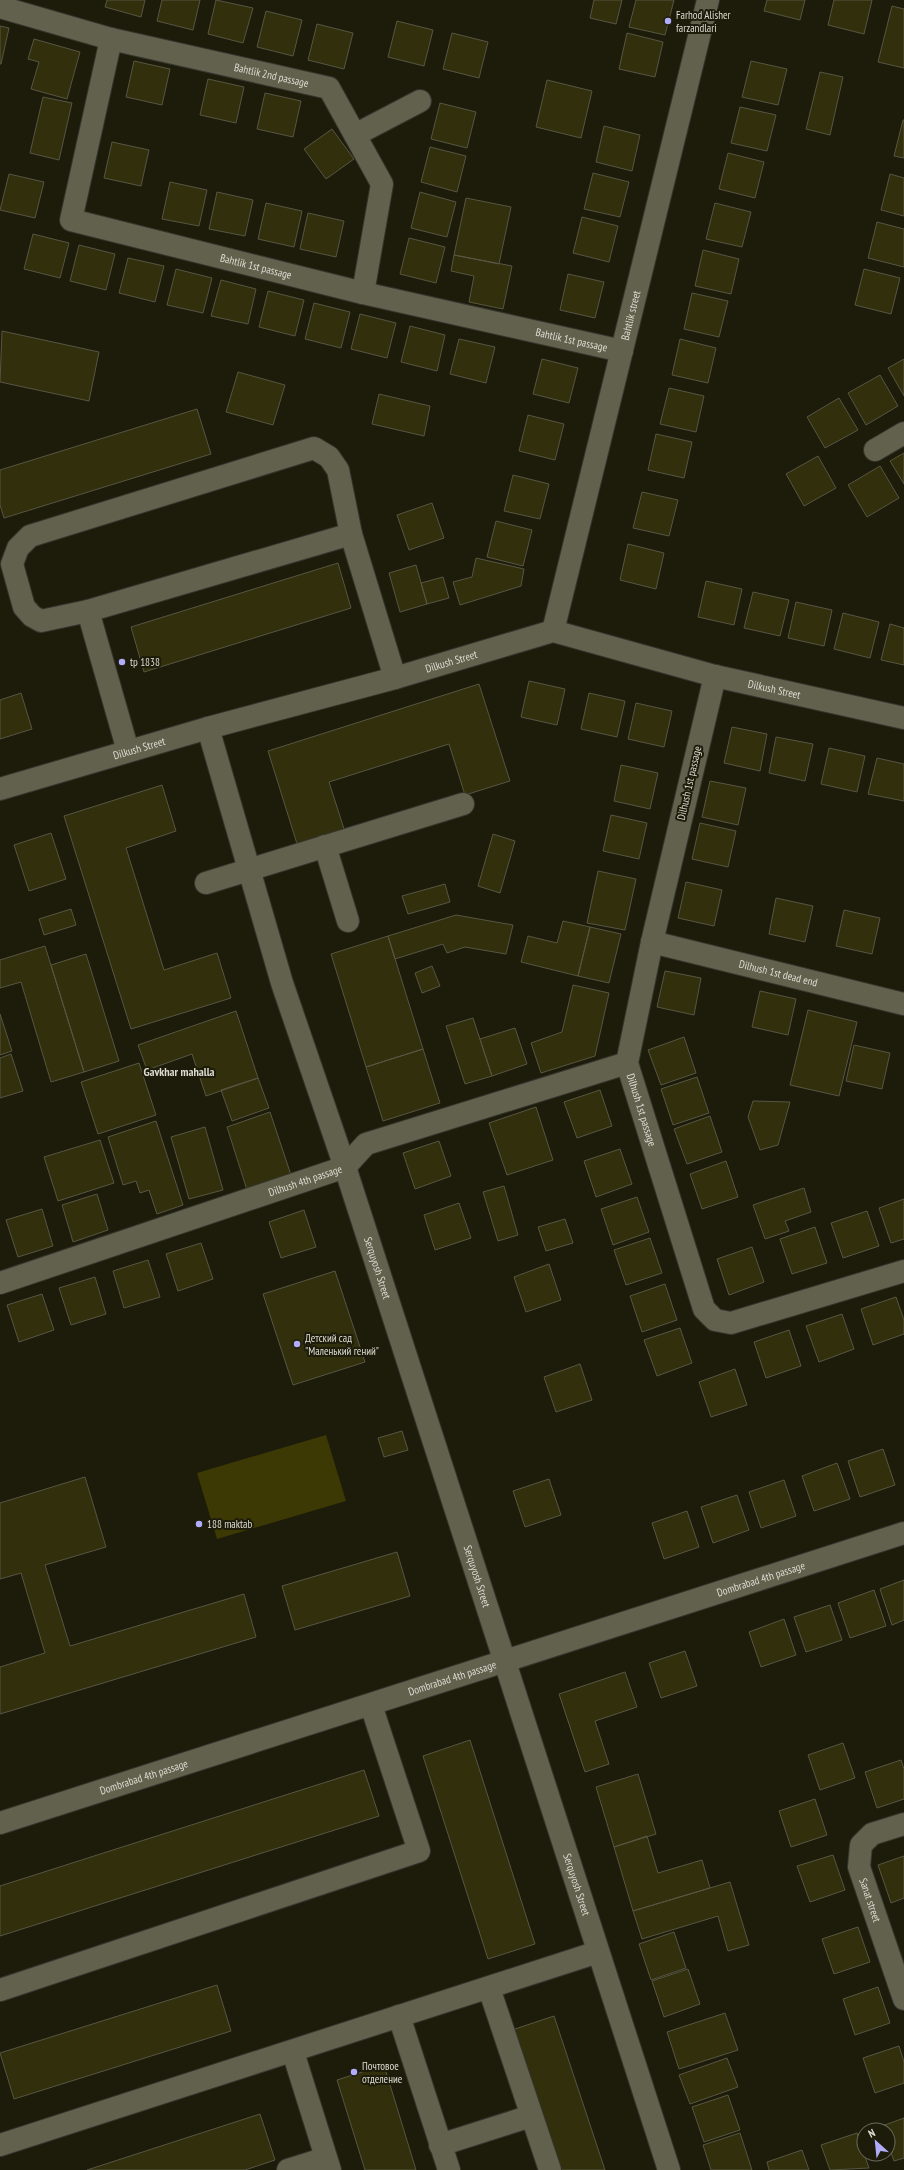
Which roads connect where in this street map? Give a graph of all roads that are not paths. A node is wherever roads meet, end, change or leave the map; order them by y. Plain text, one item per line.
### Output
1 (708, 0) edge
2 (0, 7) edge
3 (111, 39) junction
4 (420, 101) dead end
5 (355, 135) junction
6 (363, 293) junction
7 (622, 351) junction
8 (904, 433) edge
9 (875, 450) dead end
10 (351, 534) junction
11 (88, 611) junction
12 (553, 631) junction
13 (715, 676) junction
14 (395, 678) junction
15 (904, 718) edge
16 (208, 728) junction
17 (128, 751) junction
18 (0, 789) edge
19 (463, 804) dead end
20 (325, 846) junction
21 (250, 870) junction
22 (206, 883) dead end
23 (348, 921) dead end
24 (652, 942) junction
25 (904, 1004) edge
26 (627, 1062) junction
27 (345, 1167) junction
28 (904, 1271) edge
29 (0, 1283) edge
30 (904, 1533) edge
31 (505, 1662) junction
32 (370, 1705) junction
33 (0, 1823) edge
34 (904, 1824) edge
35 (598, 1952) junction
36 (489, 1988) junction
37 (0, 1990) edge
38 (904, 1999) edge
39 (398, 2016) junction
40 (293, 2052) junction
41 (531, 2116) junction
42 (440, 2144) junction
43 (0, 2145) edge
44 (328, 2164) edge
45 (288, 2170) edge
46 (449, 2170) edge
47 (550, 2170) edge
48 (669, 2170) edge

1 - 7 street, Bahtlik street
2 - 3 street, Bahtlik 2nd passage
3 - 5 street, Bahtlik 2nd passage
3 - 6 street, Bahtlik 1st passage
4 - 5 street
5 - 6 street, Bahtlik 2nd passage
6 - 7 street, Bahtlik 1st passage
7 - 12 street, Bahtlik street
8 - 9 street
10 - 11 street
10 - 11 street
10 - 14 street
11 - 17 street
12 - 13 street, Dilkush Street
12 - 14 street, Dilkush Street
13 - 15 street, Dilkush Street
13 - 24 street, Dilhush 1st passage
14 - 16 street, Dilkush Street
16 - 17 street, Dilkush Street
16 - 21 street, Serquyosh Street
17 - 18 street, Dilkush Street
19 - 20 street
20 - 21 street
20 - 23 street
21 - 22 street
21 - 27 street, Serquyosh Street
24 - 25 street, Dilhush 1st dead end
24 - 26 street, Dilhush 1st passage
26 - 27 street, Dilhush 4th passage
26 - 28 street, Dilhush 1st passage
27 - 29 street, Dilhush 4th passage
27 - 31 street, Serquyosh Street
30 - 31 street, Dombrabad 4th passage
31 - 32 street, Dombrabad 4th passage
31 - 35 street, Serquyosh Street
32 - 33 street, Dombrabad 4th passage
32 - 37 street
34 - 38 street, Sanat street
35 - 36 street
35 - 48 street, Serquyosh Street
36 - 39 street
36 - 41 street
39 - 40 street
39 - 42 street
40 - 43 street
40 - 44 street
41 - 42 street
41 - 47 street
42 - 46 street
44 - 45 street

